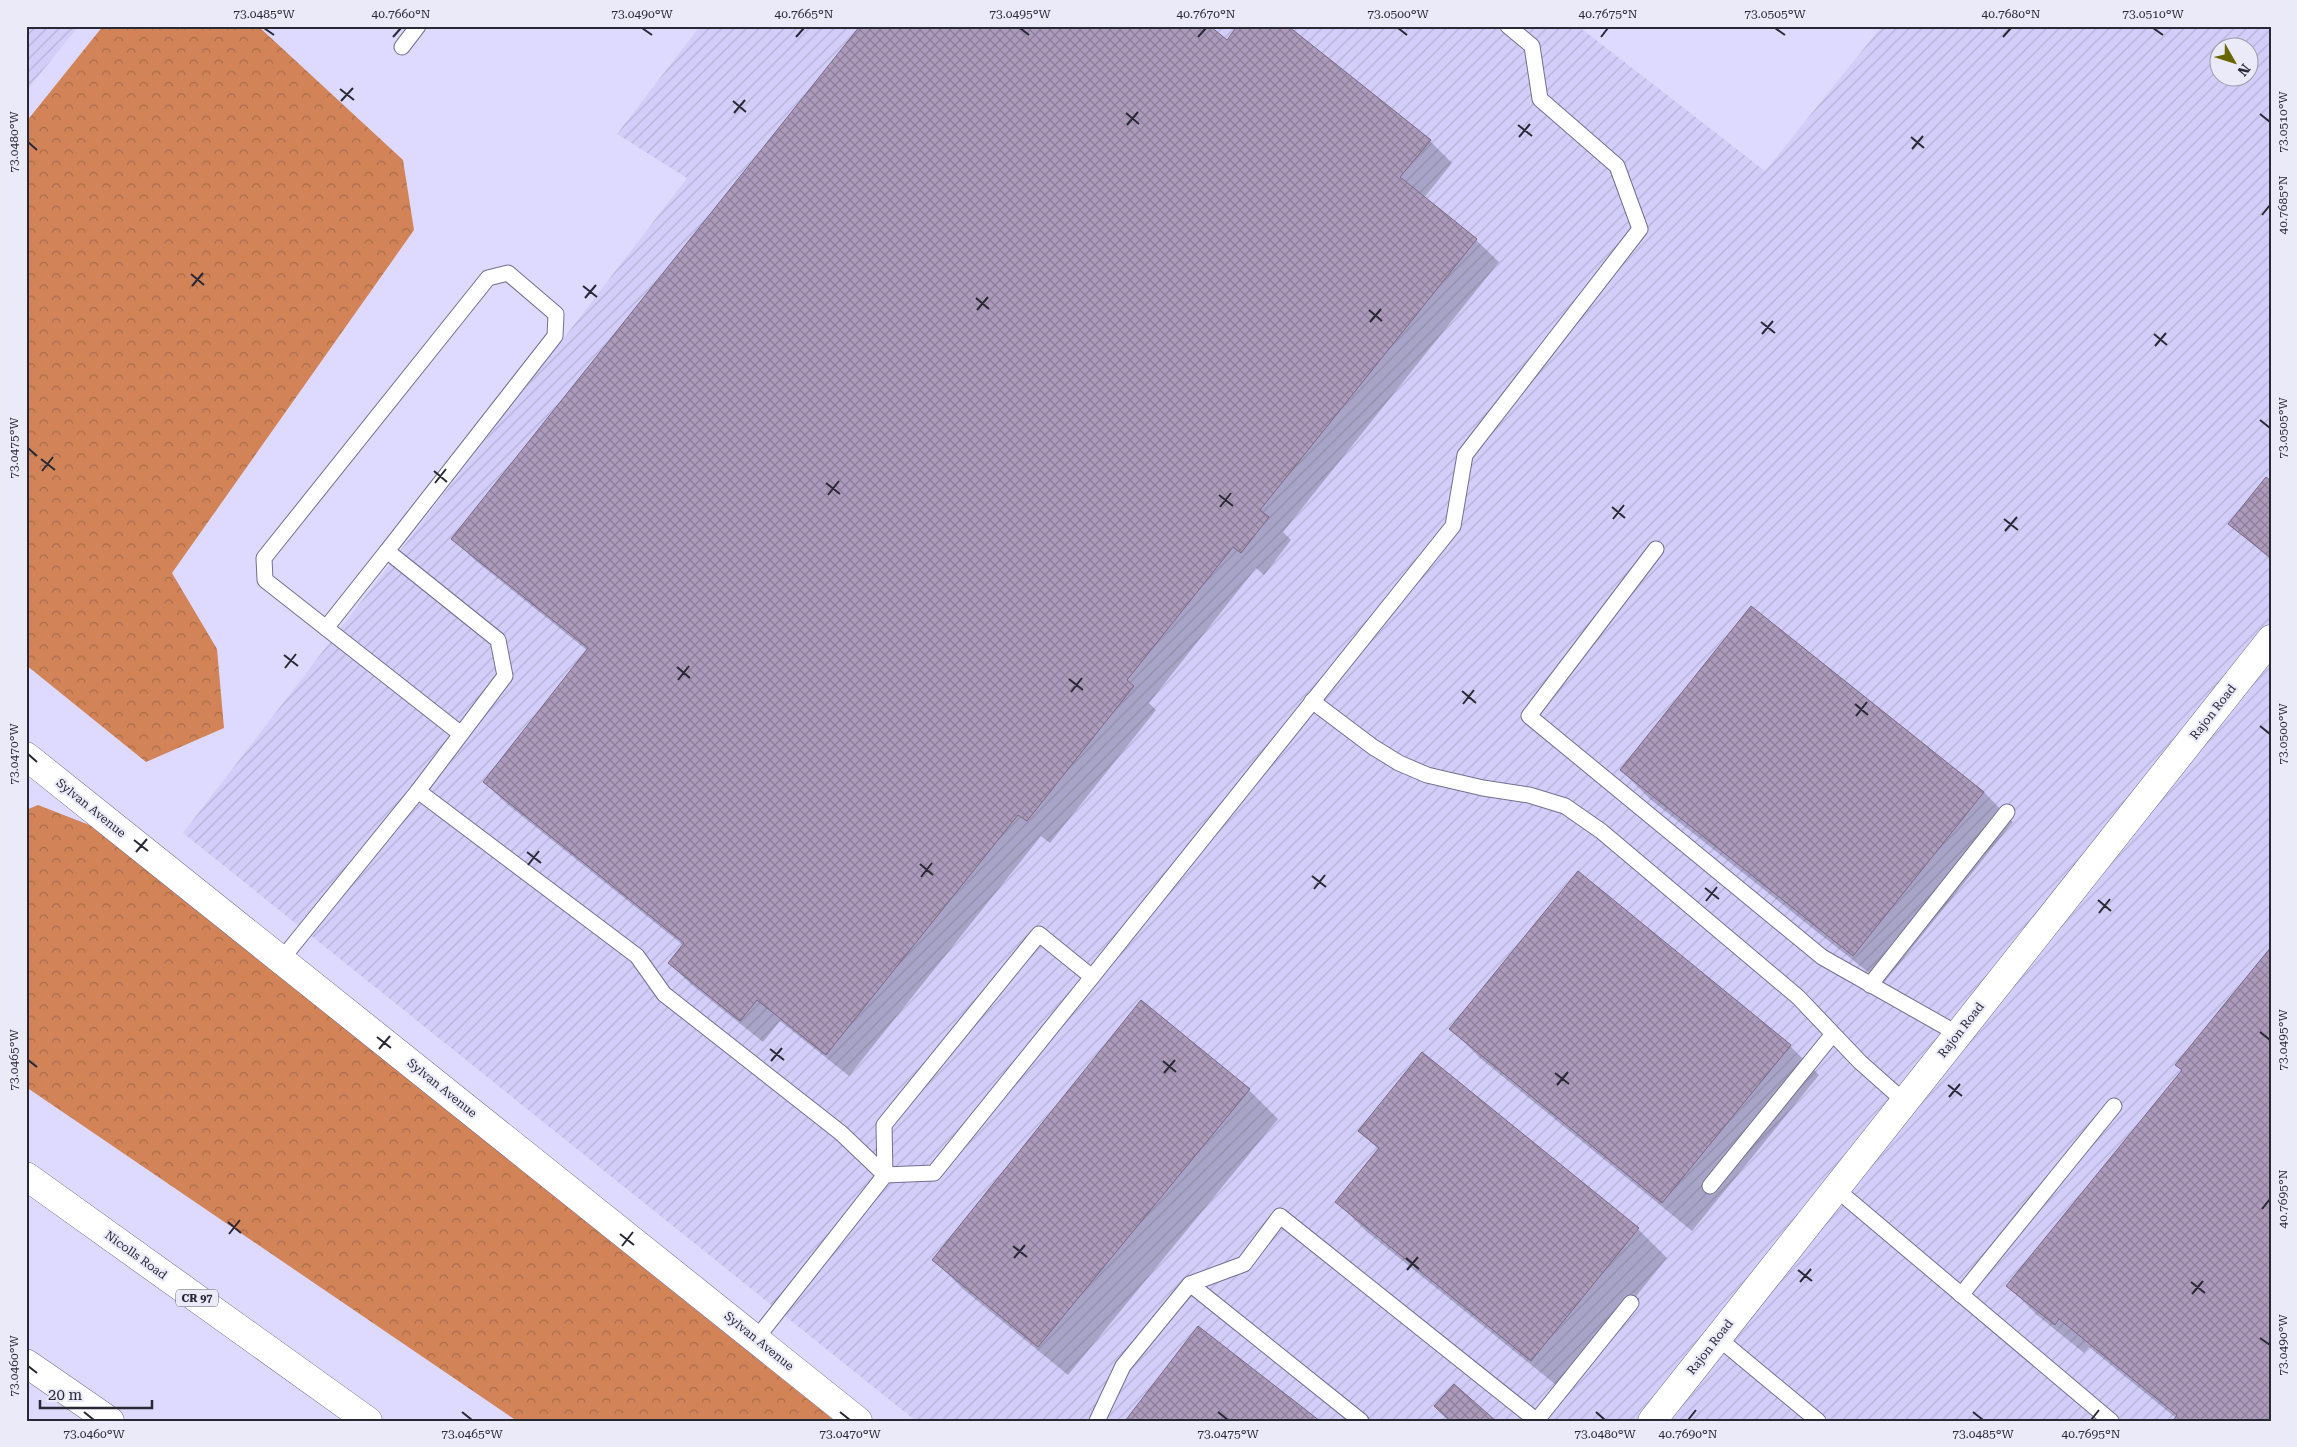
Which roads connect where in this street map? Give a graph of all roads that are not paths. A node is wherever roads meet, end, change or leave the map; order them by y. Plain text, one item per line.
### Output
1 (418, 26) edge
2 (1508, 26) edge
3 (402, 47) dead end
4 (1656, 549) dead end
5 (387, 551) junction
6 (326, 628) junction
7 (2271, 638) edge
8 (1312, 701) junction
9 (461, 734) junction
10 (26, 756) edge
11 (418, 791) junction
12 (2007, 812) dead end
13 (281, 960) junction
14 (1092, 977) junction
15 (1870, 985) junction
16 (1832, 1034) junction
17 (1958, 1034) junction
18 (1904, 1102) junction
19 (2114, 1106) dead end
20 (885, 1175) junction
21 (26, 1176) edge
22 (1710, 1186) dead end
23 (1836, 1189) junction
24 (1190, 1284) junction
25 (1961, 1294) junction
26 (1631, 1303) dead end
27 (1718, 1338) junction
28 (756, 1339) junction
29 (26, 1363) edge
30 (1537, 1420) edge
31 (110, 1421) edge
32 (368, 1421) edge
33 (858, 1421) edge
34 (1097, 1421) edge
35 (1361, 1421) edge
36 (1652, 1421) edge
37 (1818, 1421) edge
38 (2111, 1421) edge

1 - 3 lane
2 - 8 lane
4 - 15 lane
5 - 6 lane
5 - 6 lane
5 - 9 lane
6 - 9 lane
7 - 17 main road, Rajon Road
8 - 14 lane
8 - 16 lane
9 - 11 lane
10 - 13 main road, Sylvan Avenue
11 - 13 lane
11 - 20 lane
12 - 15 lane
13 - 28 main road, Sylvan Avenue
14 - 20 lane
14 - 20 lane
15 - 17 lane
16 - 18 lane
16 - 22 lane
17 - 18 main road, Rajon Road
18 - 23 main road, Rajon Road
19 - 25 lane
20 - 28 lane
21 - 32 main road, Nicolls Road / CR 97
23 - 25 lane
23 - 27 main road, Rajon Road
24 - 30 lane
24 - 34 lane
24 - 35 lane
25 - 38 lane
26 - 30 lane
27 - 36 main road, Rajon Road
27 - 37 lane
28 - 33 main road, Sylvan Avenue
29 - 31 main road

